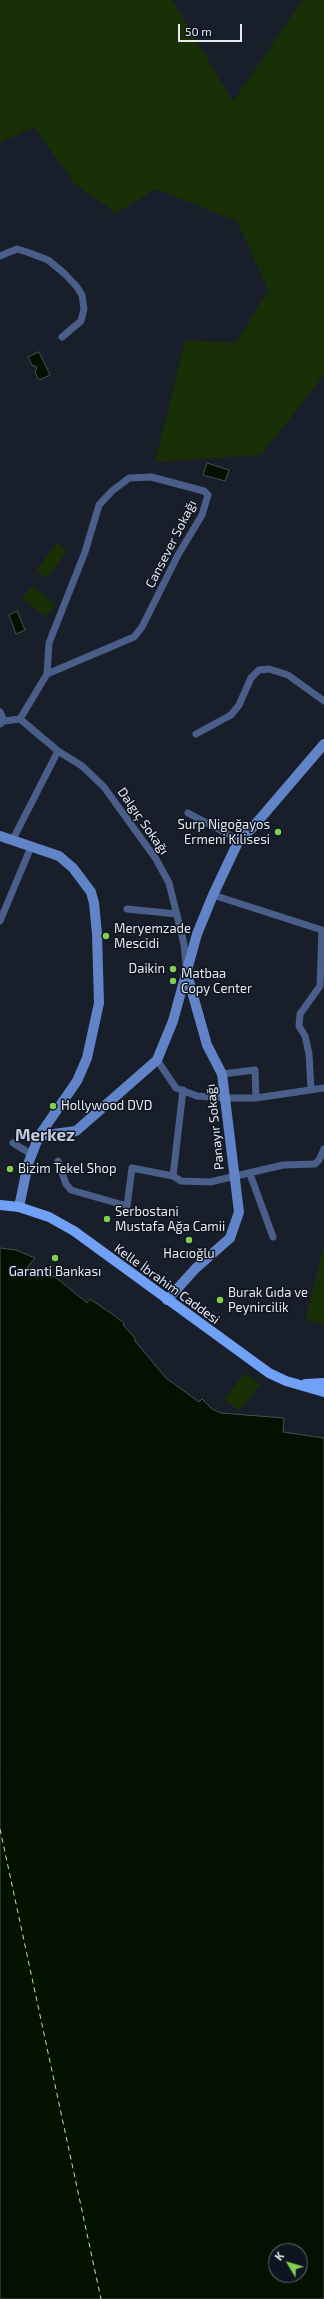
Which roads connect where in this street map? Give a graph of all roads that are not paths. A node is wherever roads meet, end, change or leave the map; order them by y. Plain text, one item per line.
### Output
1 (0, 256) edge
2 (62, 336) dead end
3 (47, 674) junction
4 (324, 701) edge
5 (0, 712) edge
6 (20, 719) junction
7 (2, 722) edge
8 (196, 734) dead end
9 (324, 744) edge
10 (58, 751) junction
11 (188, 813) dead end
12 (0, 836) edge
13 (239, 840) junction
14 (12, 841) junction
15 (31, 847) junction
16 (213, 895) junction
17 (127, 909) dead end
18 (177, 914) junction
19 (0, 921) edge
20 (187, 972) junction
21 (157, 1060) junction
22 (222, 1074) junction
23 (324, 1088) edge
24 (311, 1089) junction
25 (183, 1090) junction
26 (226, 1098) junction
27 (256, 1098) junction
28 (39, 1136) junction
29 (13, 1143) dead end
30 (324, 1149) edge
31 (31, 1154) junction
32 (58, 1161) dead end
33 (250, 1174) junction
34 (173, 1176) junction
35 (234, 1178) junction
36 (0, 1205) edge
37 (19, 1207) junction
38 (273, 1237) dead end
39 (167, 1300) junction
40 (324, 1383) edge
41 (299, 1384) junction
42 (324, 1392) edge

1 - 2 street
3 - 3 street, Cansever Sokağı
3 - 6 street, Cansever Sokağı
4 - 8 street
5 - 7 street
6 - 7 street
6 - 10 street, Dalgıç Sokağı
9 - 13 street
10 - 14 street
10 - 18 street, Dalgıç Sokağı
11 - 13 street
12 - 14 street
13 - 16 street
14 - 15 street
15 - 19 street
15 - 28 street
16 - 20 street
16 - 24 street
17 - 18 street
18 - 20 street, Dalgıç Sokağı
20 - 21 street
20 - 22 street, Panayır Sokağı
21 - 25 street
21 - 28 street
22 - 26 street, Panayır Sokağı
22 - 27 street, Panayır Sokağı
23 - 24 street
24 - 27 street
25 - 26 street
25 - 34 street
26 - 27 street
26 - 35 street, Panayır Sokağı
28 - 31 street
29 - 31 street
30 - 33 street
31 - 37 street
32 - 34 street
33 - 35 street
33 - 38 street
34 - 35 street
35 - 39 street, Panayır Sokağı
36 - 37 main road, Kelle İbrahim Caddesi
37 - 39 main road, Kelle İbrahim Caddesi
39 - 41 main road, Kelle İbrahim Caddesi
40 - 41 main road, Kelle İbrahim Caddesi
41 - 42 main road, Kelle İbrahim Caddesi

